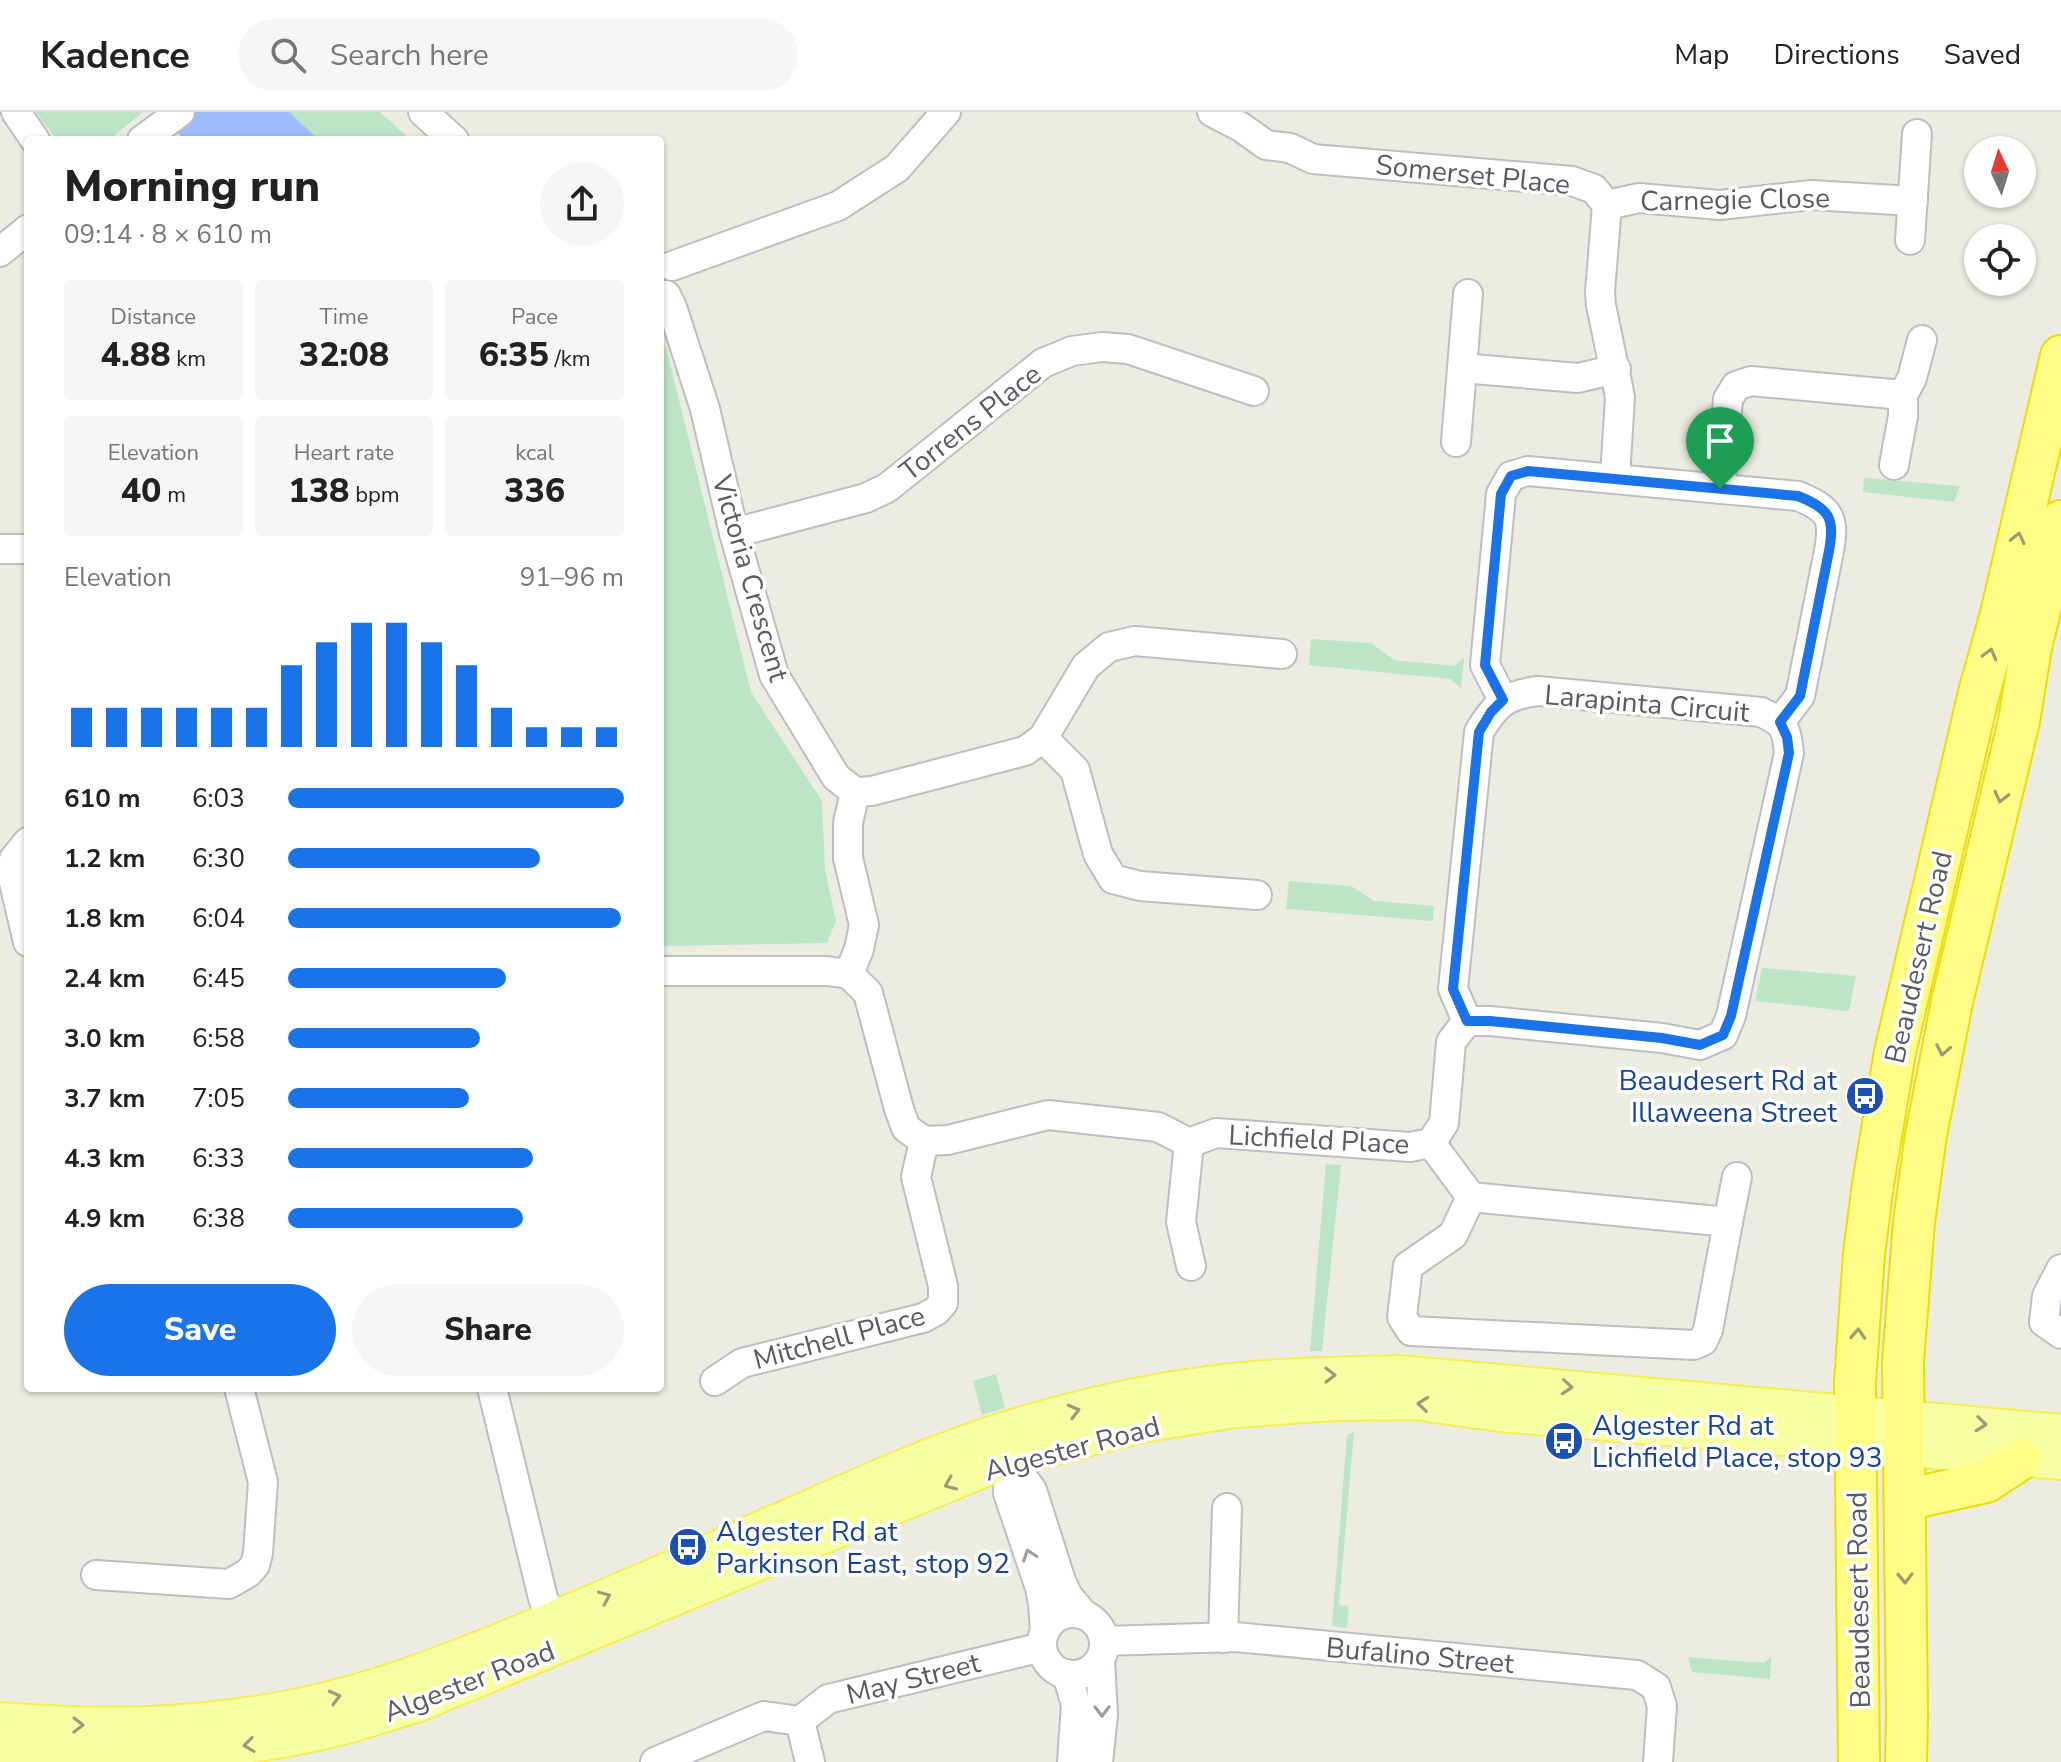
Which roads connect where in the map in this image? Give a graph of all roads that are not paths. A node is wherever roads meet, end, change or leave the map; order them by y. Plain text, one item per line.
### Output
1 (16, 112) edge
2 (423, 112) edge
3 (946, 112) edge
4 (1212, 112) edge
5 (1917, 134) dead end
6 (32, 136) edge
7 (450, 136) edge
8 (1913, 201) junction
9 (1607, 205) junction
10 (24, 232) edge
11 (1910, 240) dead end
12 (0, 252) edge
13 (666, 260) edge
14 (1468, 294) dead end
15 (664, 296) edge
16 (664, 298) edge
17 (1922, 340) dead end
18 (2061, 356) edge
19 (1462, 368) junction
20 (1616, 369) junction
21 (1254, 391) dead end
22 (1903, 395) junction
23 (1456, 442) dead end
24 (1894, 465) dead end
25 (1615, 478) junction
26 (1720, 489) junction
27 (2061, 521) edge
28 (734, 533) junction
29 (0, 549) edge
30 (24, 549) edge
31 (1282, 654) dead end
32 (1503, 700) junction
33 (1780, 722) junction
34 (1043, 738) junction
35 (855, 792) junction
36 (14, 850) edge
37 (1257, 895) dead end
38 (24, 925) edge
39 (664, 971) edge
40 (849, 974) junction
41 (1467, 1021) junction
42 (924, 1141) junction
43 (1189, 1143) junction
44 (1431, 1143) junction
45 (1737, 1177) dead end
46 (1471, 1197) junction
47 (1728, 1222) junction
48 (1191, 1266) dead end
49 (2061, 1269) edge
50 (2061, 1334) edge
51 (715, 1381) dead end
52 (240, 1392) edge
53 (493, 1392) edge
54 (1855, 1429) junction
55 (2061, 1432) edge
56 (1904, 1433) junction
57 (1004, 1445) junction
58 (2021, 1459) junction
59 (2061, 1462) edge
60 (1905, 1500) junction
61 (1227, 1508) dead end
62 (96, 1575) dead end
63 (1084, 1615) junction
64 (557, 1633) junction
65 (1223, 1638) junction
66 (1043, 1639) junction
67 (1102, 1650) junction
68 (1067, 1674) junction
69 (0, 1720) edge
70 (800, 1721) junction
71 (0, 1753) edge
72 (655, 1762) edge
73 (810, 1762) edge
74 (1072, 1762) edge
75 (1098, 1762) edge
76 (1658, 1762) edge
77 (1859, 1762) edge
78 (1906, 1762) edge

1 - 6 street
2 - 7 street
3 - 13 street
4 - 9 street, Somerset Place
5 - 8 street
8 - 9 street, Carnegie Close
8 - 11 street
9 - 20 street, Somerset Place
10 - 12 street
13 - 15 street
14 - 19 street
16 - 28 street, Victoria Crescent
17 - 22 street
54 -> 18 highway, Beaudesert Road
19 - 20 street
19 - 23 street
20 - 25 street, Somerset Place
21 - 28 street, Torrens Place
22 - 24 street
22 - 26 street
25 - 26 street
25 - 32 street
26 - 33 street
27 -> 56 highway, Beaudesert Road
28 - 35 street, Victoria Crescent
29 - 30 street
31 - 34 street
32 - 33 street, Larapinta Circuit
32 - 41 street, Larapinta Circuit
33 - 41 street, Larapinta Circuit
34 - 35 street
34 - 37 street
35 - 40 street
36 - 38 street
39 - 40 street
40 - 42 street
41 - 44 street
42 - 43 street, Lichfield Place
42 - 51 street, Mitchell Place
43 - 44 street, Lichfield Place
43 - 48 street
44 - 46 street
45 - 47 street
46 - 47 street
46 - 47 street
49 - 50 street
52 - 62 street
53 - 64 street
54 - 56 main road, Algester Road
54 - 57 main road, Algester Road
54 - 77 highway, Beaudesert Road
56 -> 55 main road
56 - 58 main road
56 - 60 highway, Beaudesert Road
57 - 63 street
57 - 64 main road, Algester Road
66 -> 57 street
58 - 59 main road
58 - 60 highway
60 -> 78 highway, Beaudesert Road
61 - 65 street
63 - 66 street
63 - 67 street
69 -> 64 main road, Algester Road
64 -> 71 main road, Algester Road
65 - 67 street, Bufalino Street
65 - 76 street, Bufalino Street
66 - 68 street
66 - 70 street, May Street
67 - 68 street
67 -> 75 street
68 - 74 street
70 - 72 street
70 - 73 street

